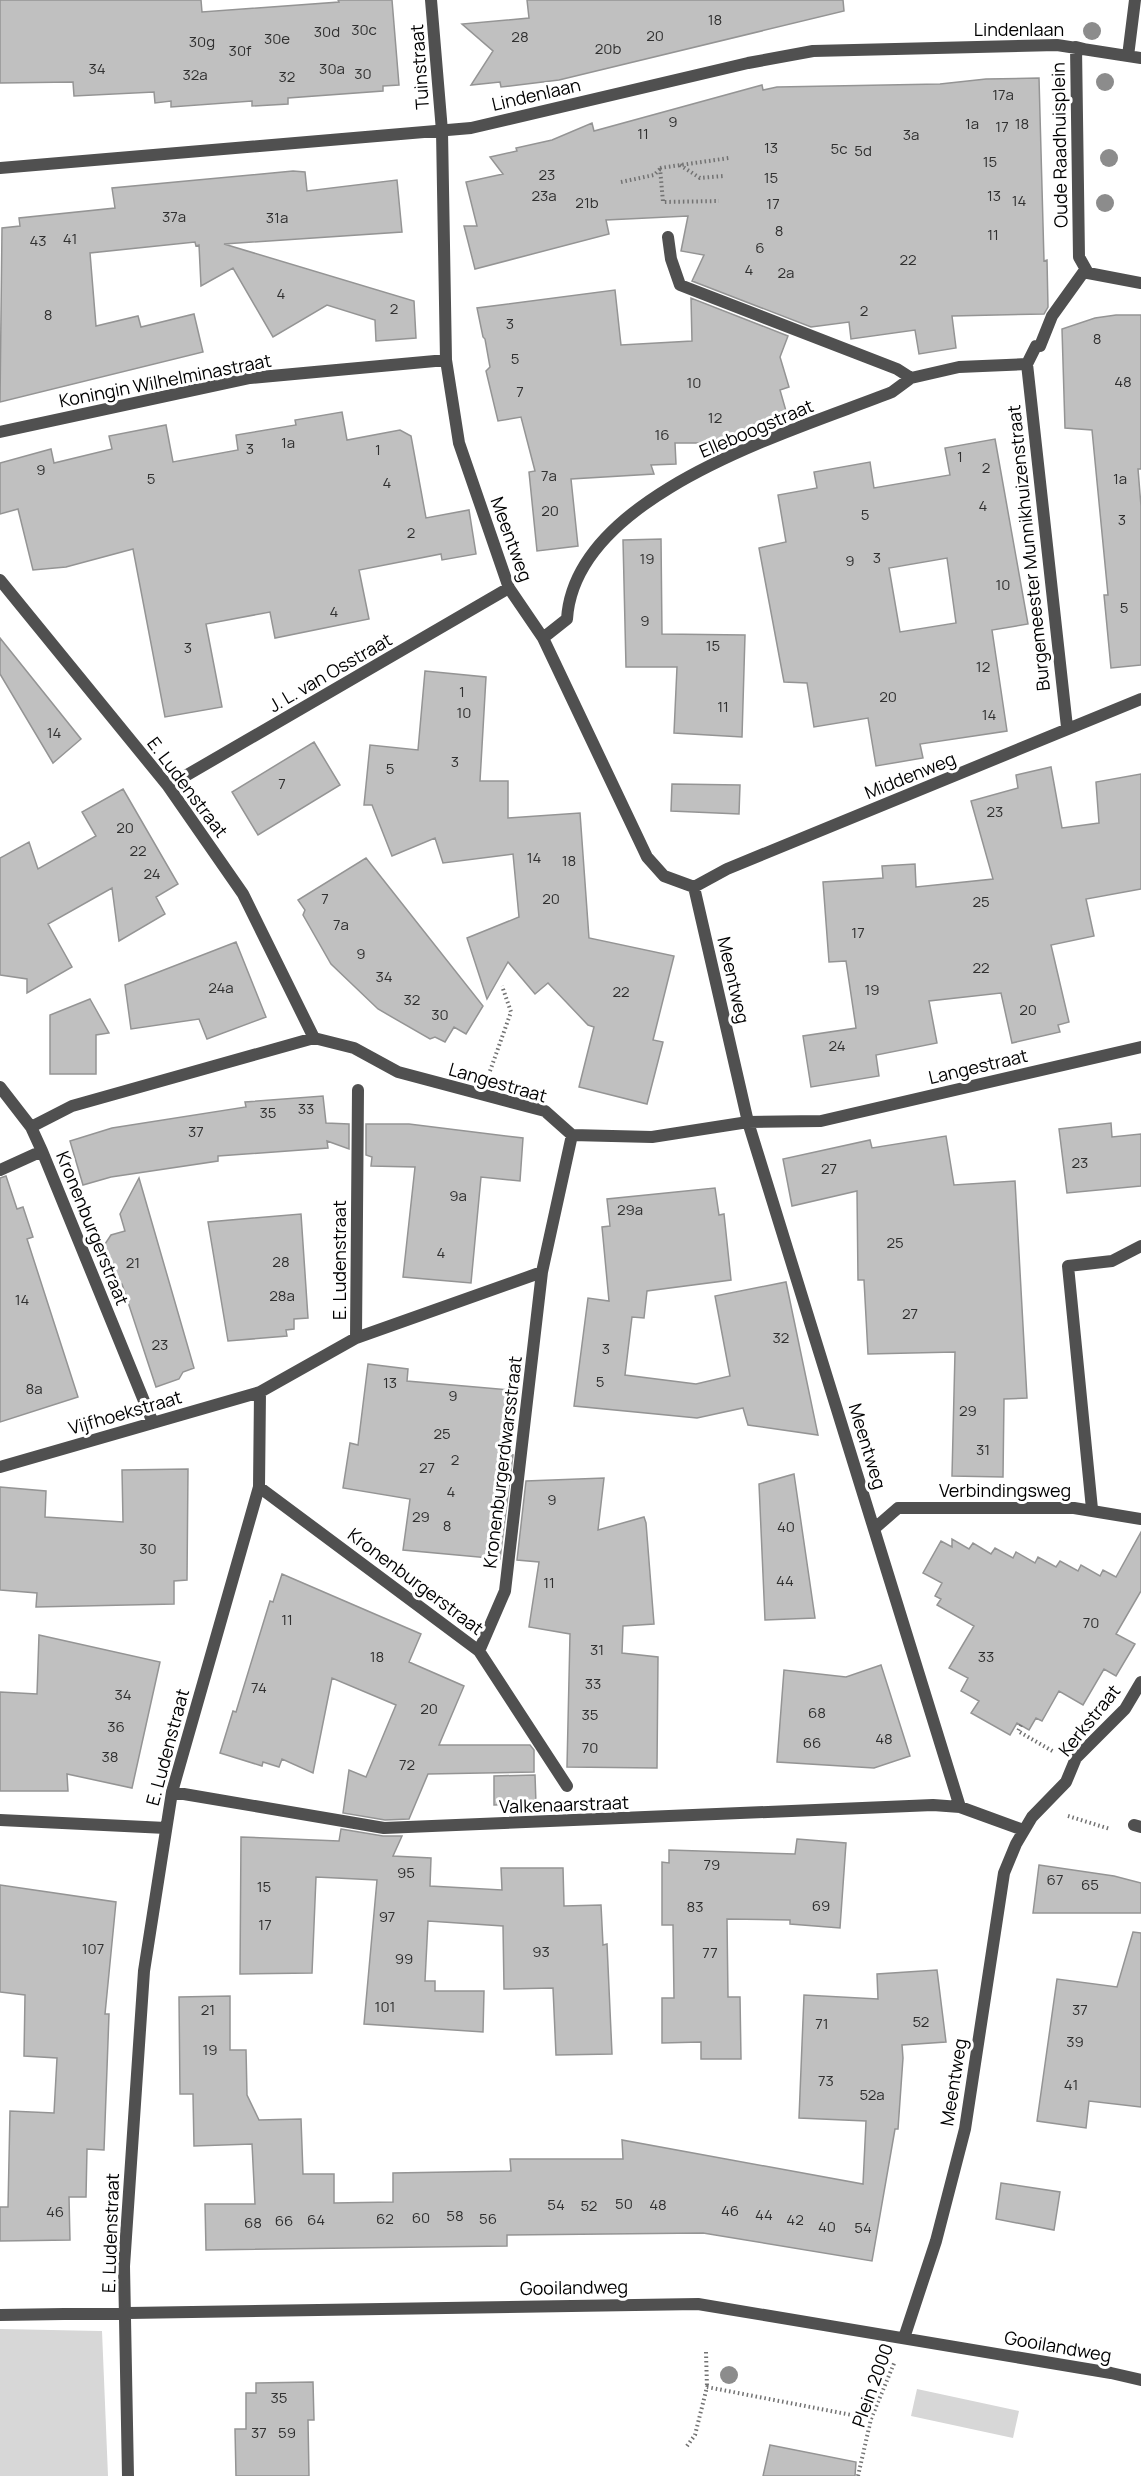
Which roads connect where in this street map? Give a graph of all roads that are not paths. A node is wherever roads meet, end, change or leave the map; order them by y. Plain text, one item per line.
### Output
1 (431, 0) edge
2 (1135, 0) edge
3 (1076, 47) junction
4 (1128, 56) junction
5 (1141, 58) edge
6 (442, 131) junction
7 (0, 168) edge
8 (668, 237) dead end
9 (1084, 270) junction
10 (1141, 283) edge
11 (446, 360) junction
12 (1027, 364) junction
13 (911, 378) junction
14 (0, 432) edge
15 (0, 580) edge
16 (509, 588) junction
17 (543, 638) junction
18 (1141, 699) edge
19 (1067, 728) junction
20 (168, 786) junction
21 (694, 888) junction
22 (314, 1038) junction
23 (1141, 1047) edge
24 (0, 1087) edge
25 (358, 1090) dead end
26 (748, 1122) junction
27 (31, 1127) junction
28 (572, 1135) junction
29 (42, 1150) junction
30 (0, 1170) edge
31 (1141, 1246) edge
32 (542, 1272) junction
33 (356, 1338) junction
34 (260, 1392) junction
35 (153, 1423) junction
36 (0, 1467) edge
37 (259, 1487) junction
38 (1092, 1509) junction
39 (1141, 1519) edge
40 (875, 1528) junction
41 (479, 1651) junction
42 (1141, 1682) edge
43 (1066, 1782) joint
44 (567, 1786) dead end
45 (172, 1792) junction
46 (960, 1807) junction
47 (0, 1820) edge
48 (166, 1828) junction
49 (1023, 1830) junction
50 (126, 2312) junction
51 (0, 2315) edge
52 (904, 2338) junction
53 (1141, 2380) edge
54 (128, 2476) edge

1 - 6 street, Tuinstraat
2 - 4 street
3 - 4 street, Oude Raadhuisplein
3 - 6 street, Lindenlaan
3 - 9 street, Oude Raadhuisplein
4 - 5 street, Oude Raadhuisplein
6 - 7 street, Lindenlaan
6 - 11 street, Meentweg
8 - 13 street
9 - 10 street
9 - 12 street
11 - 14 street, Koningin Wilhelminastraat
11 - 16 street, Meentweg
12 - 13 street, Elleboogstraat
12 - 19 street, Burgemeester Munnikhuizenstraat
13 - 17 street, Elleboogstraat
15 - 20 street, E. Ludenstraat
16 - 17 street, Meentweg
16 - 20 street, J. L. van Osstraat
17 - 21 street, Meentweg
18 - 19 street, Middenweg
19 - 21 street, Middenweg
20 - 22 street, E. Ludenstraat
21 - 26 street, Meentweg
22 - 27 street, Langestraat
22 - 28 street, Langestraat
23 - 26 street, Langestraat
24 - 27 street, Kronenburgerstraat
25 - 33 street, E. Ludenstraat
26 - 28 street, Langestraat
26 - 40 street, Meentweg
27 - 29 street, Kronenburgerstraat
28 - 32 street
29 - 30 street
29 - 35 street, Kronenburgerstraat
31 - 38 street
32 - 33 street
32 - 41 street, Kronenburgerdwarsstraat
33 - 34 street, E. Ludenstraat
34 - 35 street, Vijfhoekstraat
34 - 37 street, E. Ludenstraat
35 - 36 street, Vijfhoekstraat
37 - 41 street, Kronenburgerstraat
37 - 45 street, E. Ludenstraat
38 - 39 street, Verbindingsweg
38 - 40 street, Verbindingsweg
40 - 46 street, Meentweg
41 - 44 street, Kronenburgerstraat
42 - 43 street, Kerkstraat
43 - 49 street, Meentweg
45 - 46 street, Valkenaarstraat
45 - 48 street, E. Ludenstraat
46 - 49 street
47 - 48 street
48 - 50 street, E. Ludenstraat
49 - 52 street, Meentweg
50 - 51 street, Gooilandweg
50 - 52 street, Gooilandweg
50 - 54 street, E. Ludenstraat
52 - 53 street, Gooilandweg

